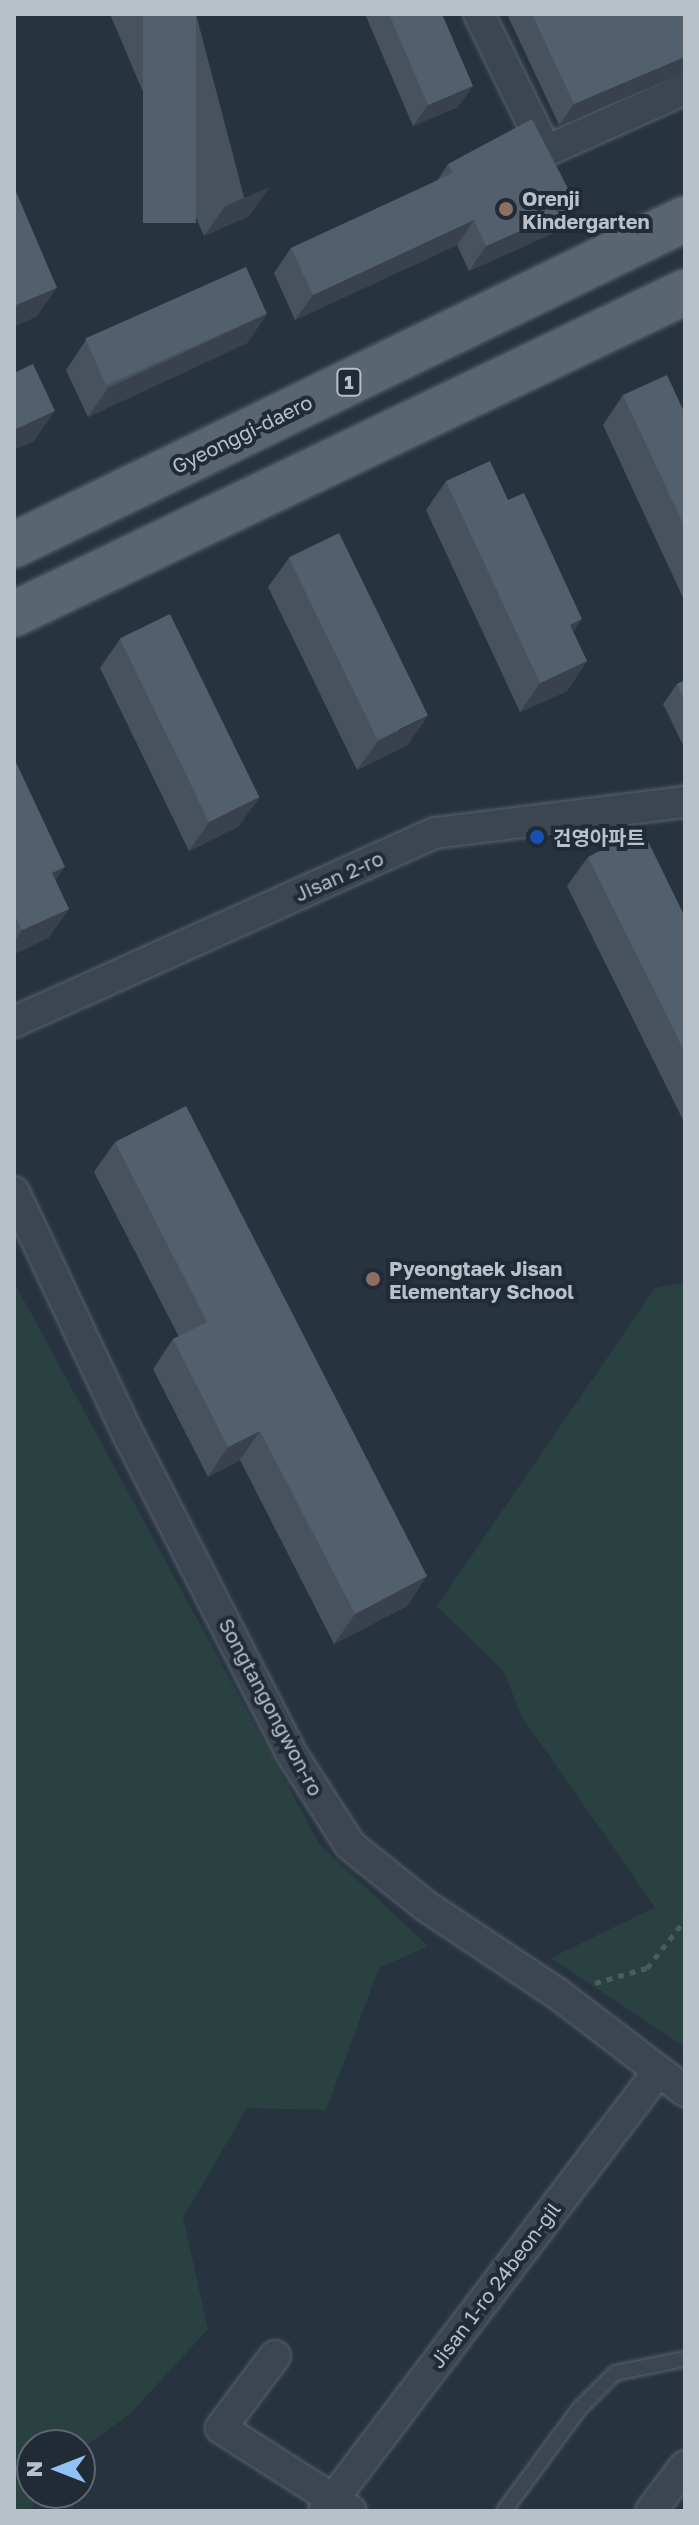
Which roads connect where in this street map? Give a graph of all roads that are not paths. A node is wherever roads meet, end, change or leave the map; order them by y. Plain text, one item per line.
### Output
1 (479, 14) edge
2 (685, 89) edge
3 (685, 219) edge
4 (685, 292) edge
5 (14, 545) edge
6 (14, 614) edge
7 (685, 802) edge
8 (14, 1022) edge
9 (14, 1192) edge
10 (658, 2072) junction
11 (685, 2091) edge
12 (275, 2356) dead end
13 (685, 2359) edge
14 (685, 2466) edge
15 (336, 2507) edge
16 (504, 2511) edge
17 (651, 2511) edge

1 - 2 street
3 - 5 main road, Gyeonggi-daero / 1
4 - 6 main road
7 - 8 street, Jisan 2-ro
9 - 10 street, Songtangongwon-ro
10 - 11 street, Songtangongwon-ro
10 - 15 street, Jisan 1-ro 24beon-gil
12 - 15 street
13 - 16 lane
14 - 17 street

